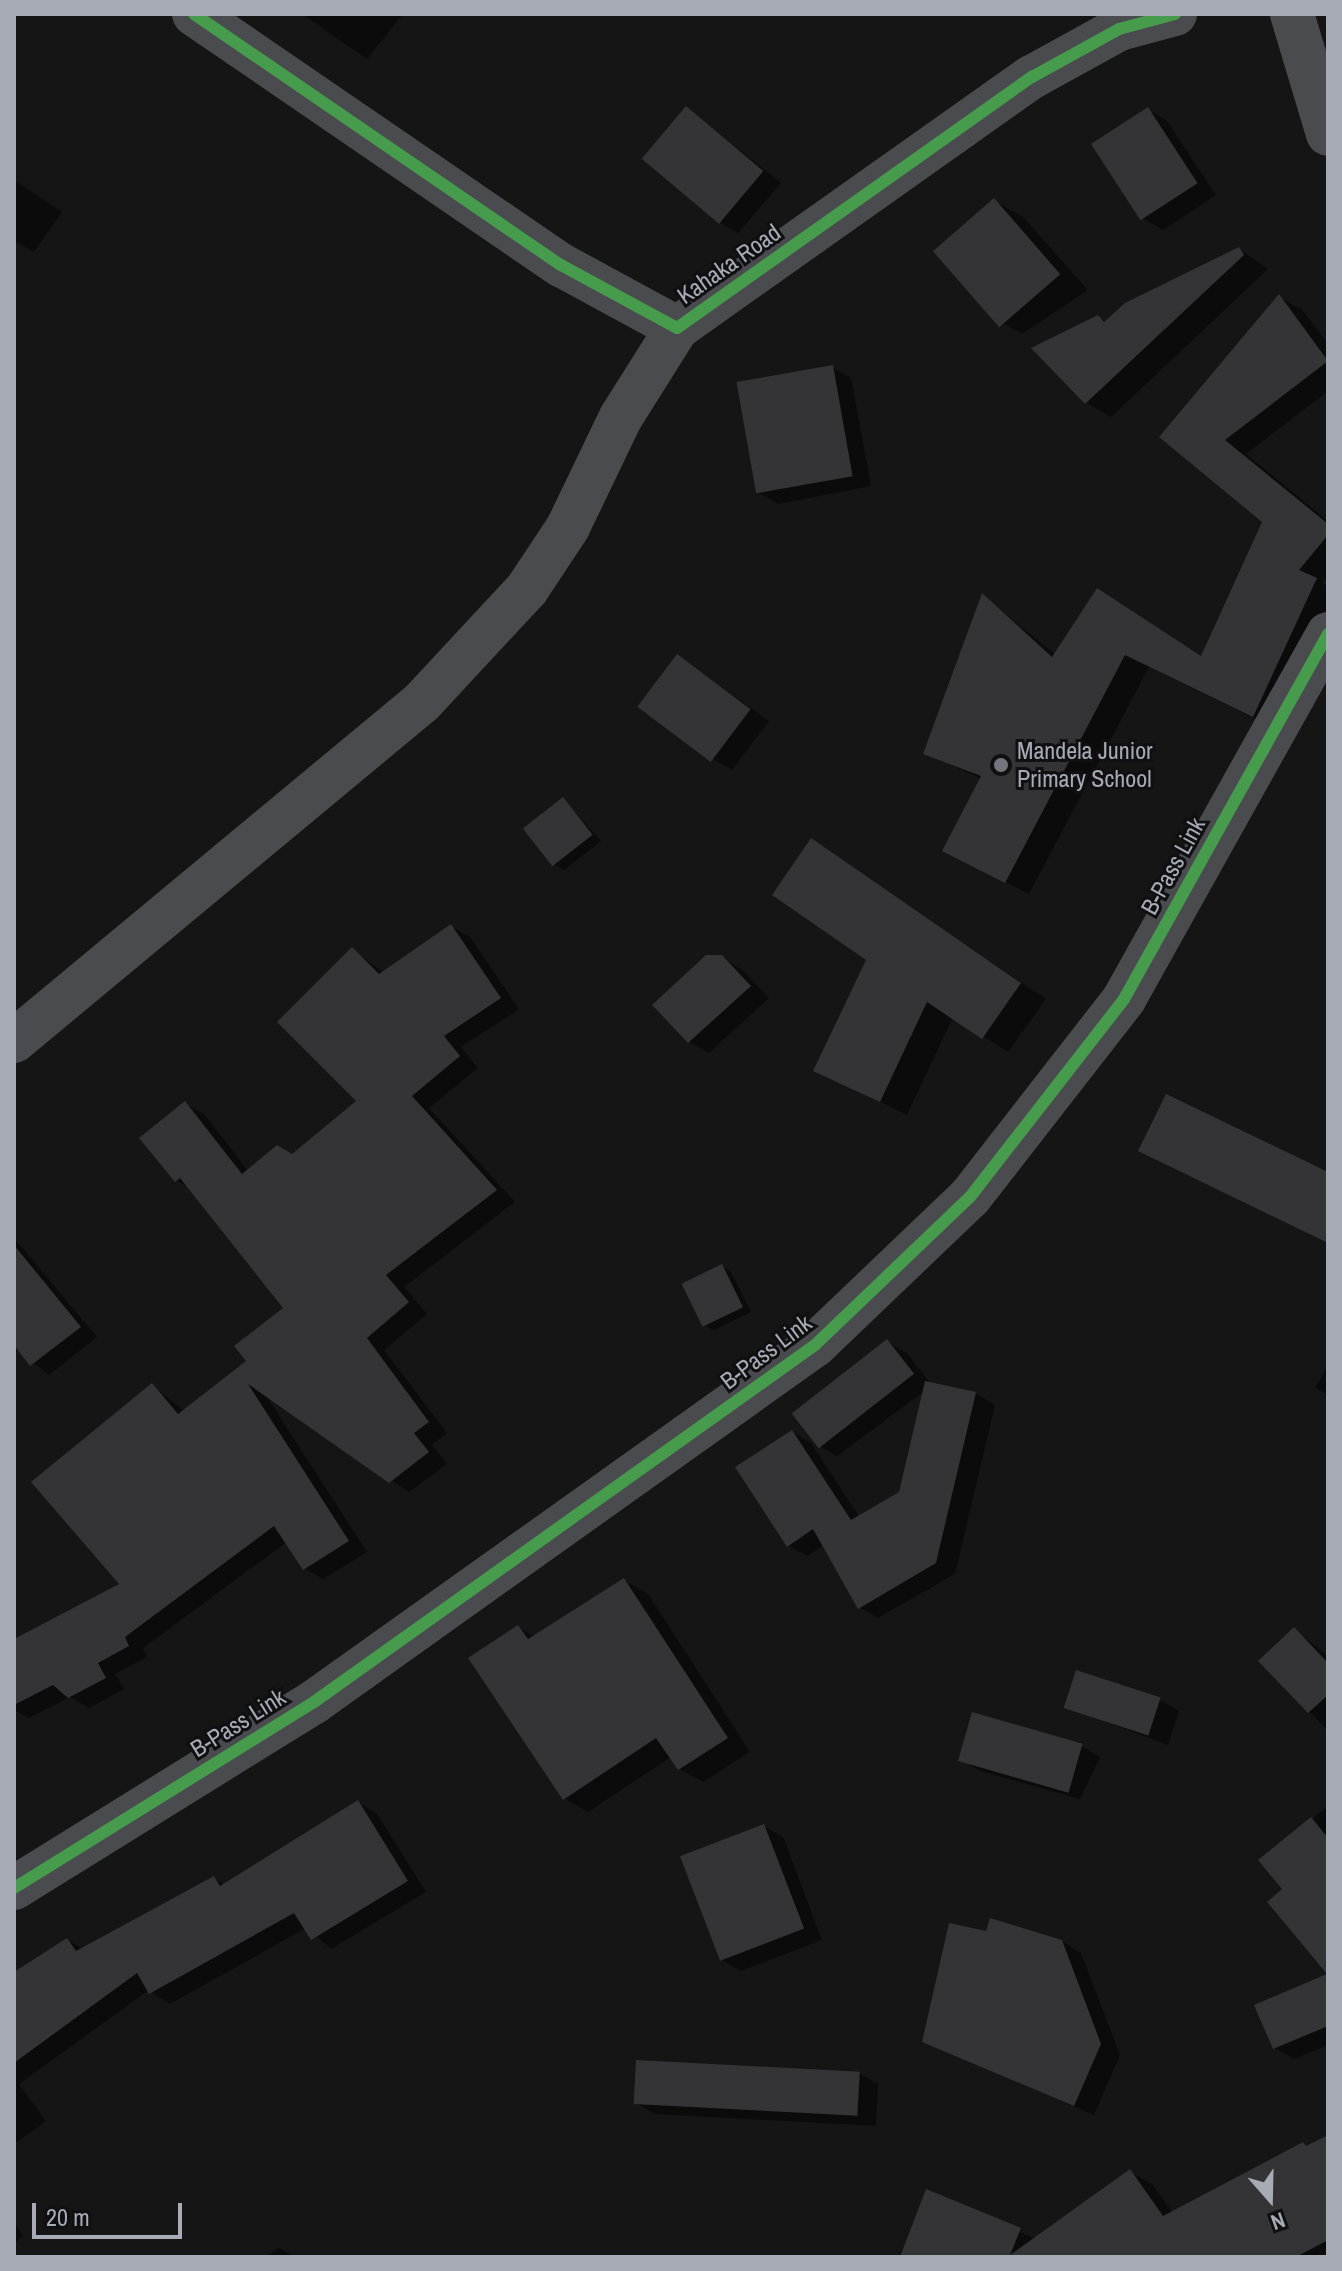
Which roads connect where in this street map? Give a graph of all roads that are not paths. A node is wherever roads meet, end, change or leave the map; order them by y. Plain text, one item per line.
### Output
1 (194, 14) edge
2 (1175, 14) edge
3 (1292, 14) edge
4 (1328, 134) edge
5 (677, 328) junction
6 (1328, 634) edge
7 (14, 1041) edge
8 (14, 1888) edge

1 - 5 street, Kahaka Road
2 - 5 street, Kahaka Road
3 - 4 street
5 - 7 street
6 - 8 street, B-Pass Link

